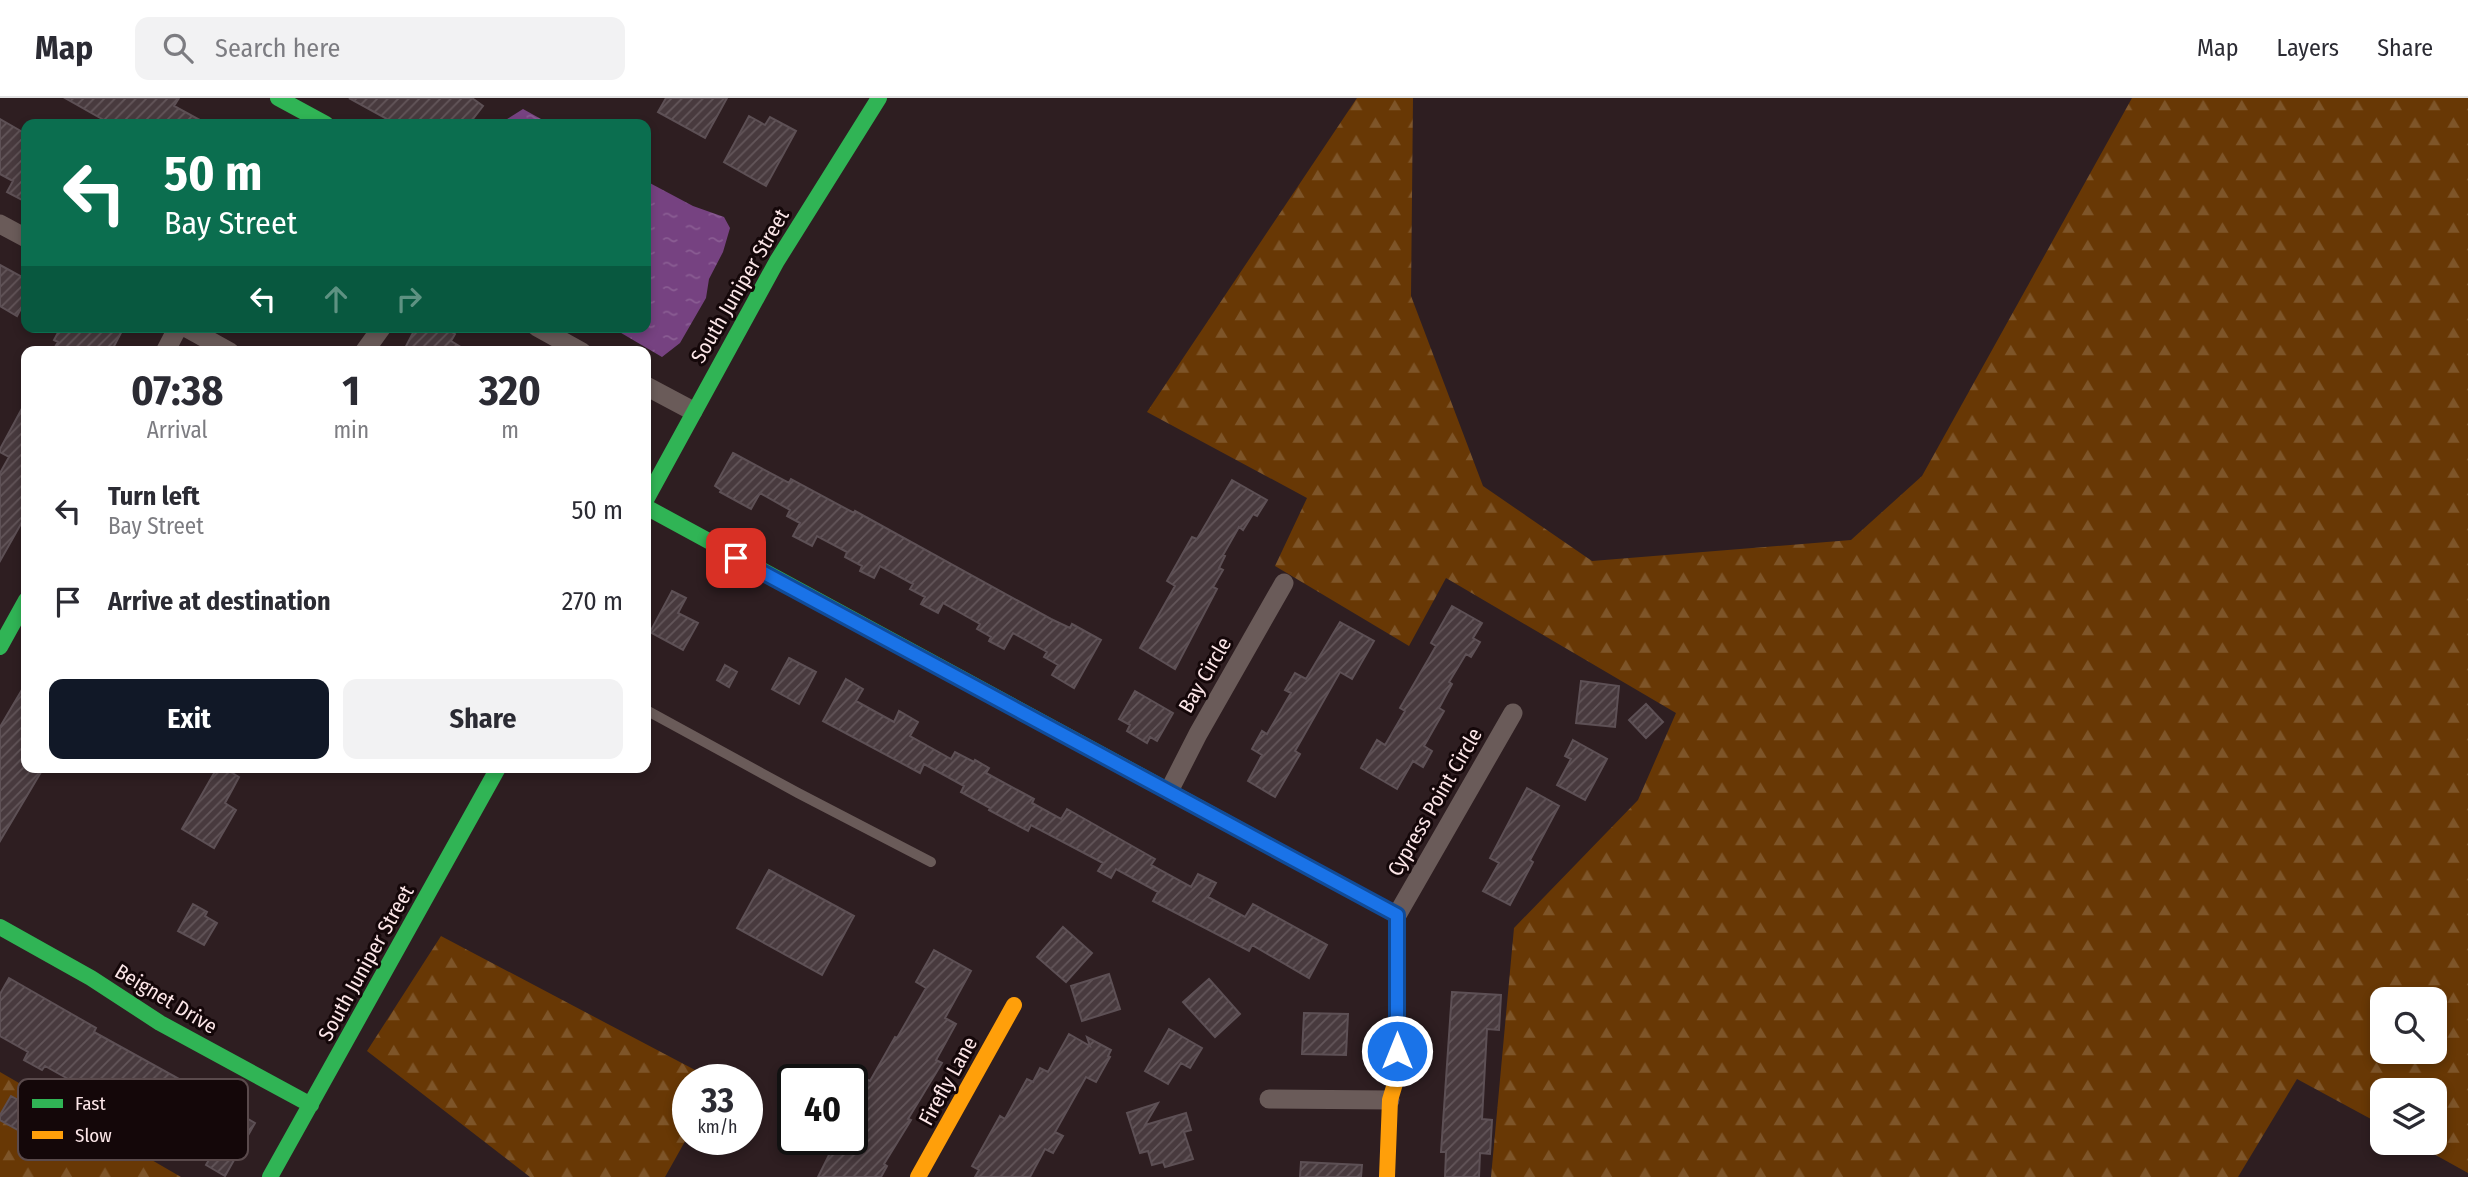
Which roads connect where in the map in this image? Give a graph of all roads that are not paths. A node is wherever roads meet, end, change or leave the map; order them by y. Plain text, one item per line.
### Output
1 (278, 98) edge
2 (878, 98) edge
3 (317, 119) edge
4 (0, 224) edge
5 (21, 236) edge
6 (196, 333) edge
7 (548, 333) edge
8 (219, 346) edge
9 (571, 346) edge
10 (651, 389) edge
11 (693, 411) junction
12 (651, 491) edge
13 (651, 510) edge
14 (1284, 583) dead end
15 (21, 609) edge
16 (0, 647) edge
17 (651, 713) edge
18 (1513, 713) dead end
19 (495, 773) edge
20 (1169, 791) junction
21 (931, 862) dead end
22 (1397, 915) junction
23 (0, 927) edge
24 (1014, 1005) dead end
25 (1269, 1099) dead end
26 (1390, 1100) junction
27 (311, 1105) junction
28 (270, 1177) edge
29 (918, 1177) edge
30 (1387, 1177) edge

1 - 3 street
2 - 11 street, South Juniper Street
4 - 5 street
6 - 8 street
7 - 9 street
10 - 11 street
11 - 12 street, South Juniper Street
13 - 20 street
14 - 20 street, Bay Circle
15 - 16 street
17 - 21 lane
18 - 22 street, Cypress Point Circle
19 - 27 street, South Juniper Street
20 - 22 street
22 - 26 street
23 - 27 street, Beignet Drive
24 - 29 street, Firefly Lane
25 - 26 street
26 - 30 street
27 - 28 street, South Juniper Street

